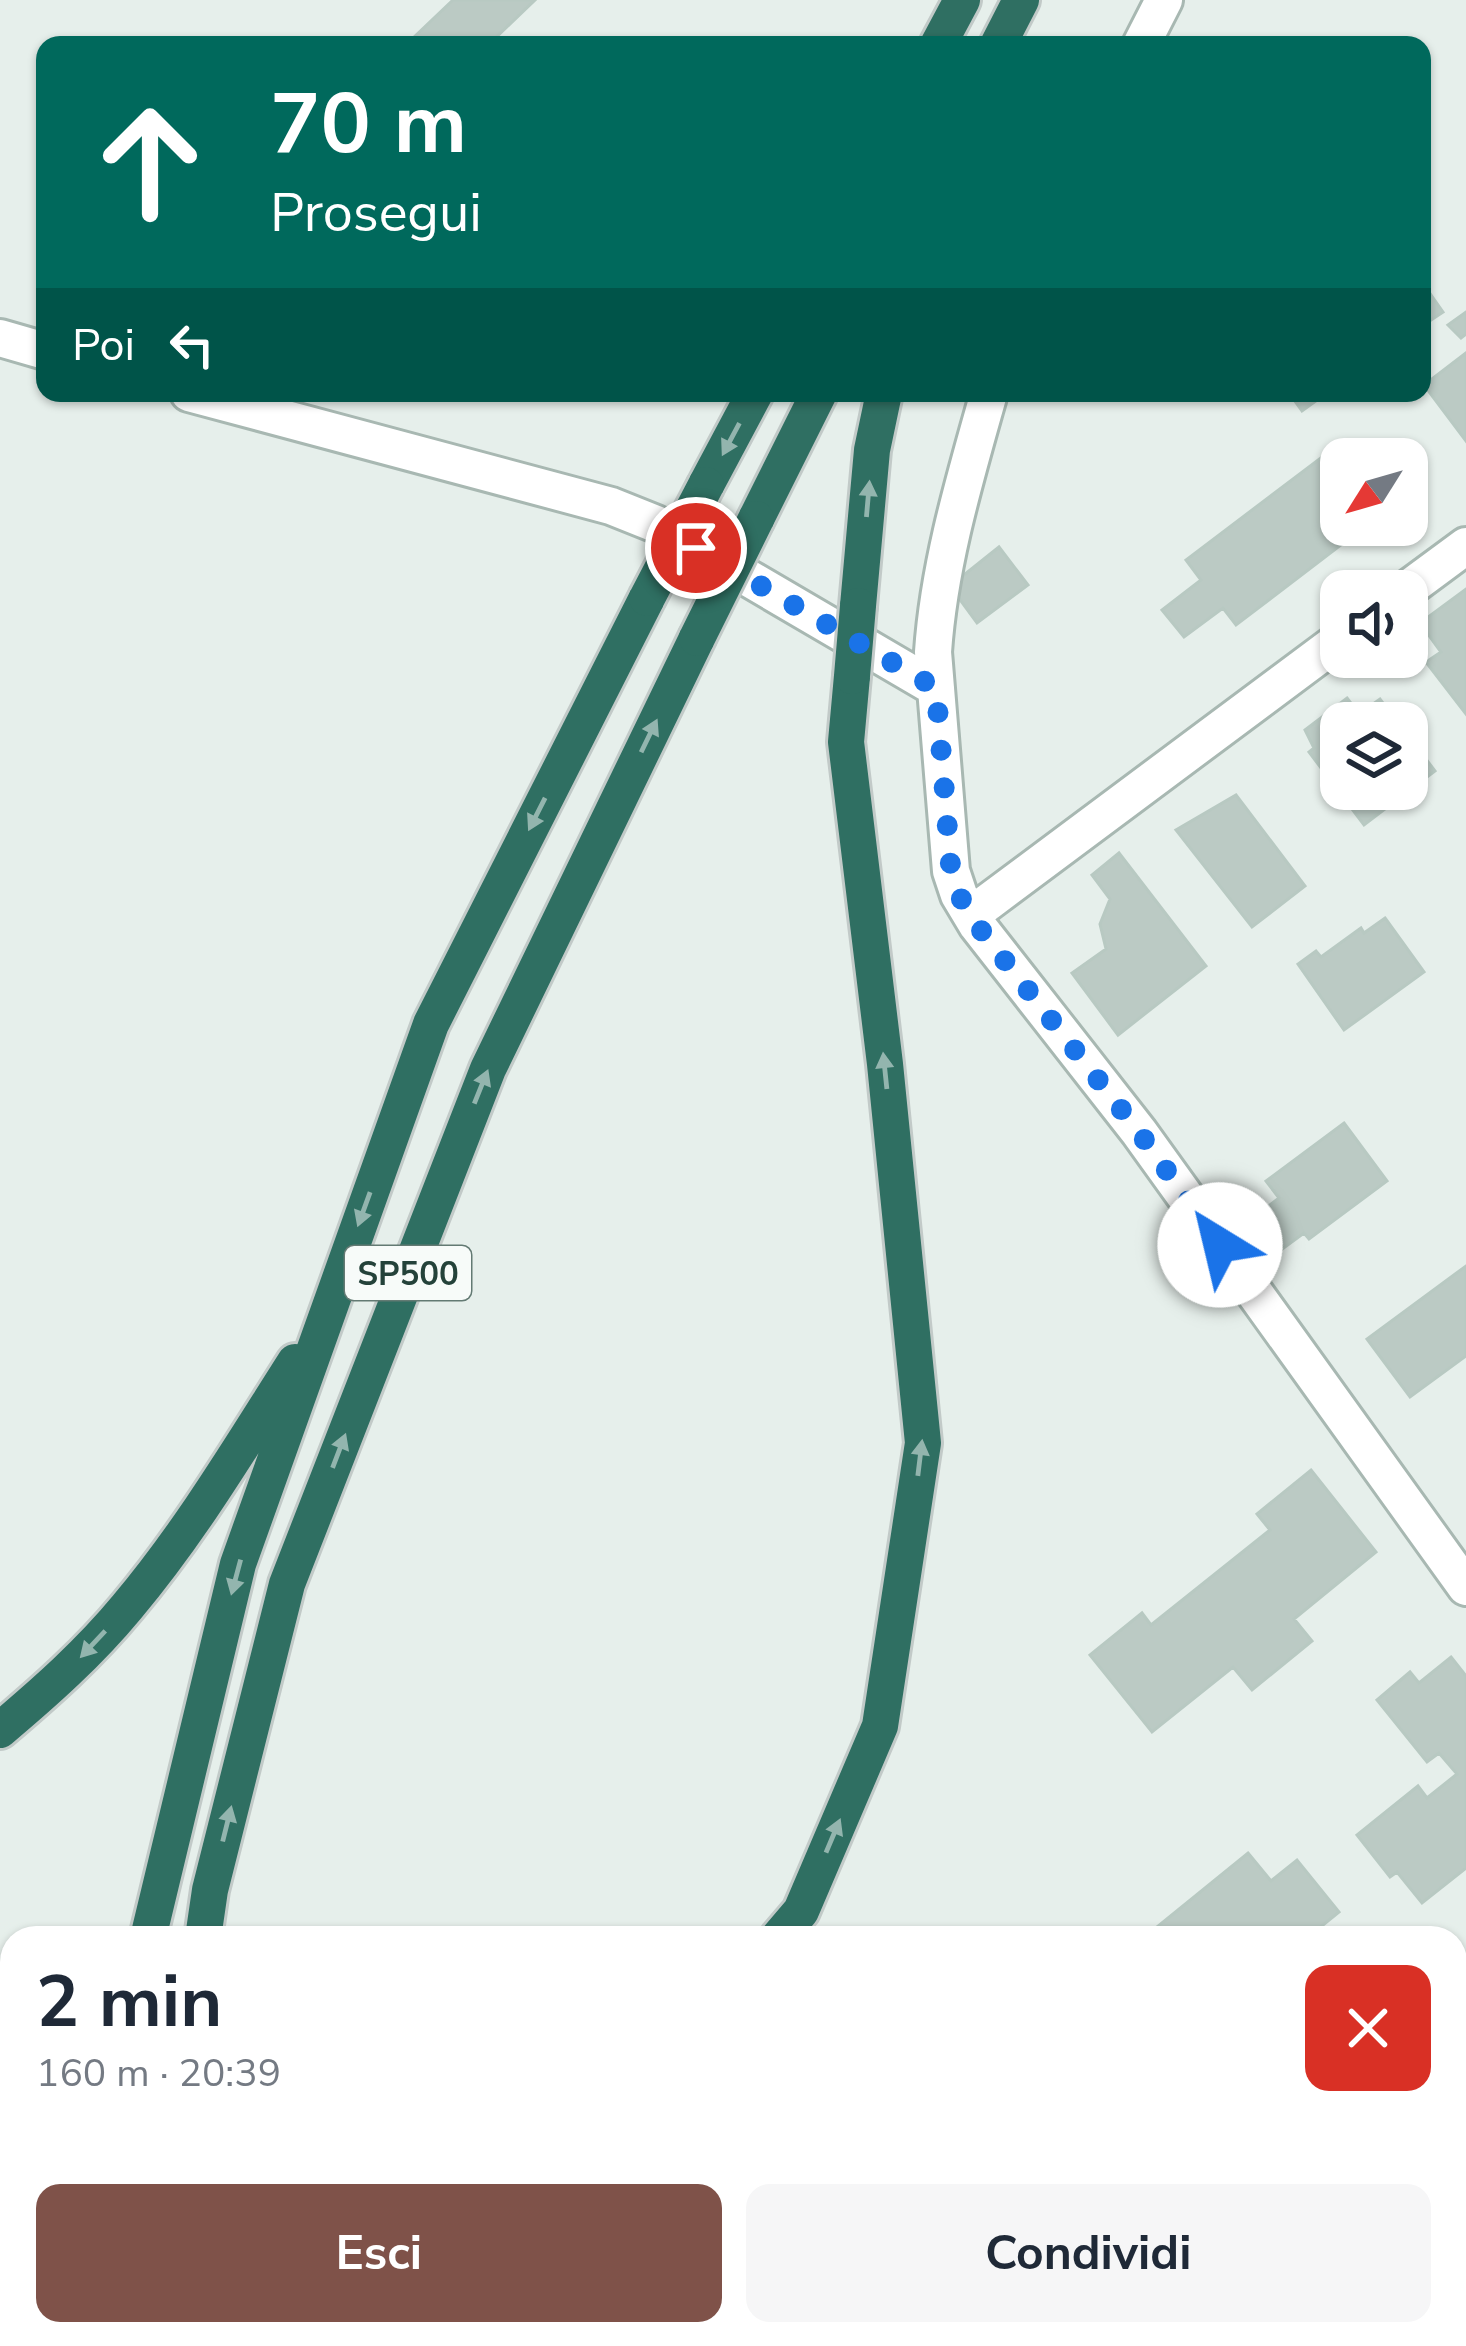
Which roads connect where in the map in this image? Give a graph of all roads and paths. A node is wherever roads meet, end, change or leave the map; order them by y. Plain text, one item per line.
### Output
1 (962, 0) edge
2 (1022, 0) edge
3 (1164, 0) edge
4 (943, 36) edge
5 (1003, 36) edge
6 (1146, 36) edge
7 (0, 338) edge
8 (36, 348) edge
9 (223, 402) edge
10 (750, 402) edge
11 (814, 402) edge
12 (882, 402) edge
13 (986, 402) edge
14 (1466, 546) edge
15 (1428, 574) edge
16 (1320, 655) edge
17 (936, 688) junction
18 (977, 925) junction
19 (329, 1308) junction
20 (1466, 1587) edge
21 (0, 1730) edge
22 (151, 1926) edge
23 (205, 1926) edge
24 (788, 1926) edge

1 - 4 highway
2 - 5 highway
3 - 6 street
7 - 8 street
9 - 17 street
10 -> 19 highway, SP500, bridge
23 -> 11 highway, SP500, bridge
24 -> 12 highway, bridge
13 - 17 street
14 - 15 street
16 - 18 street
17 - 18 street
18 - 20 street
19 -> 21 highway
19 -> 22 highway, SP500

